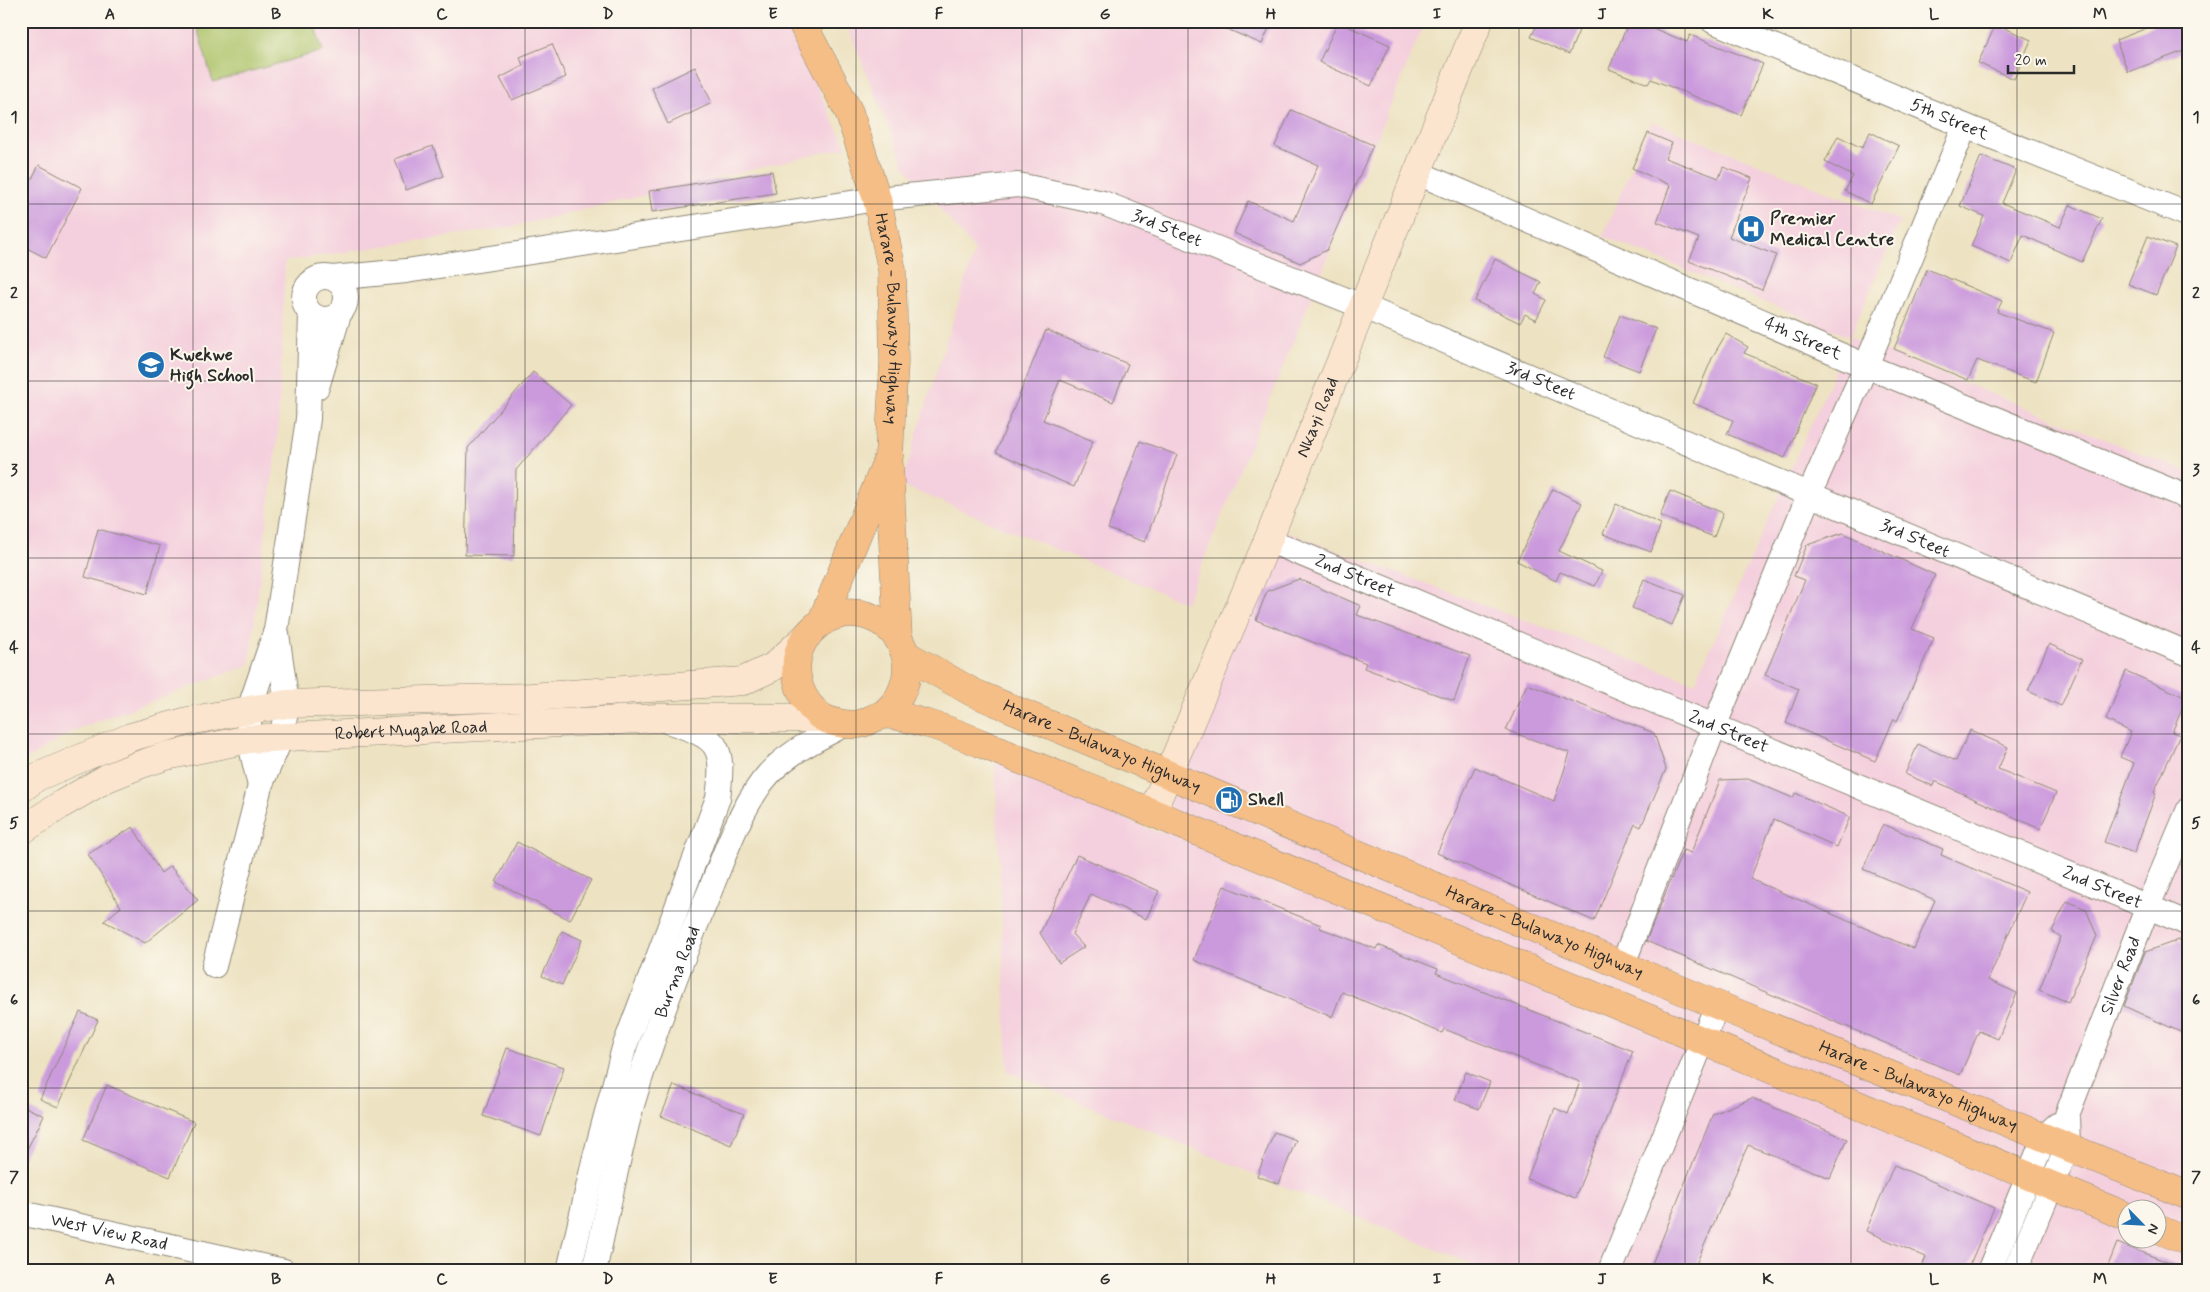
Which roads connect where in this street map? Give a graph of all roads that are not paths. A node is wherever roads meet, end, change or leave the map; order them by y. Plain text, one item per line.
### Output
1 (801, 21) edge
2 (1479, 21) edge
3 (1713, 21) edge
4 (1965, 126) junction
5 (1418, 173) junction
6 (877, 199) junction
7 (2189, 215) edge
8 (406, 271) junction
9 (332, 278) junction
10 (343, 306) junction
11 (1364, 307) junction
12 (311, 314) junction
13 (1866, 366) junction
14 (308, 420) junction
15 (889, 456) junction
16 (1809, 495) junction
17 (2189, 498) edge
18 (1268, 540) junction
19 (814, 628) junction
20 (276, 630) junction
21 (902, 646) junction
22 (2189, 654) edge
23 (287, 704) junction
24 (249, 710) junction
25 (884, 714) junction
26 (658, 718) junction
27 (833, 721) junction
28 (1714, 727) junction
29 (282, 736) junction
30 (249, 739) junction
31 (1168, 776) junction
32 (260, 786) junction
33 (21, 788) edge
34 (1242, 806) junction
35 (2189, 810) edge
36 (1152, 812) junction
37 (21, 831) edge
38 (1226, 844) junction
39 (1358, 854) junction
40 (1341, 892) junction
41 (2148, 906) junction
42 (2189, 924) edge
43 (1623, 964) junction
44 (214, 966) dead end
45 (1717, 1005) junction
46 (1701, 1043) junction
47 (1916, 1085) junction
48 (1900, 1124) junction
49 (2057, 1141) junction
50 (2039, 1180) junction
51 (2189, 1196) edge
52 (21, 1213) edge
53 (2118, 1213) edge
54 (2168, 1233) edge
55 (2189, 1242) edge
56 (1615, 1270) edge
57 (284, 1271) edge
58 (569, 1271) edge
59 (594, 1271) edge
60 (1989, 1271) edge
61 (2015, 1271) edge

1 - 6 highway, Harare - Bulawayo Highway
2 - 5 main road, Nkayi Road
3 - 4 street, 5th Street
4 - 7 street, 5th Street
4 - 13 street
5 - 11 main road, Nkayi Road
5 - 13 street, 4th Street
6 - 8 street, 3rd Steet
6 - 11 street, 3rd Steet
6 - 15 highway, Harare - Bulawayo Highway
8 - 9 street
8 - 10 street
9 - 10 street
9 - 12 street
10 - 12 street
10 - 14 street
11 - 16 street, 3rd Steet
11 - 18 main road, Nkayi Road
12 - 14 street
13 - 16 street
13 - 17 street, 4th Street
14 - 20 street
15 - 19 highway, Harare - Bulawayo Highway
15 - 21 highway
16 - 22 street, 3rd Steet
16 - 28 street
18 - 28 street, 2nd Street
18 - 31 main road, Nkayi Road
19 - 21 highway, Harare - Bulawayo Highway
19 - 23 main road, Robert Mugabe Road
19 - 27 highway, Harare - Bulawayo Highway
20 - 23 street
20 - 24 street
21 - 25 highway
21 - 31 highway, Harare - Bulawayo Highway
23 - 24 main road, Robert Mugabe Road
23 - 29 street
24 - 30 street
24 - 33 main road, Robert Mugabe Road
25 - 27 highway
25 - 36 highway
26 - 27 main road, Robert Mugabe Road
26 - 29 main road, Robert Mugabe Road
26 - 58 street
27 - 59 street, Burma Road
28 - 41 street, 2nd Street
28 - 43 street
29 - 30 main road, Robert Mugabe Road
29 - 32 street
30 - 32 street
30 - 37 main road, Robert Mugabe Road
31 - 34 highway, Harare - Bulawayo Highway
31 - 36 main road, Nkayi Road
32 - 44 street
34 - 38 highway
34 - 39 highway, Harare - Bulawayo Highway
35 - 41 street, Silver Road
36 - 38 highway
38 - 40 highway
39 - 40 highway
39 - 43 highway, Harare - Bulawayo Highway
40 - 46 highway
41 - 42 street, 2nd Street
41 - 49 street, Silver Road
43 - 45 highway, Harare - Bulawayo Highway
45 - 46 street
45 - 47 highway, Harare - Bulawayo Highway
46 - 48 highway
46 - 56 street
47 - 48 highway
47 - 49 highway, Harare - Bulawayo Highway
48 - 50 highway
49 - 50 street
49 - 51 highway, Harare - Bulawayo Highway
50 - 53 highway
50 - 60 street
50 - 61 street
52 - 57 street, West View Road
54 - 55 highway

